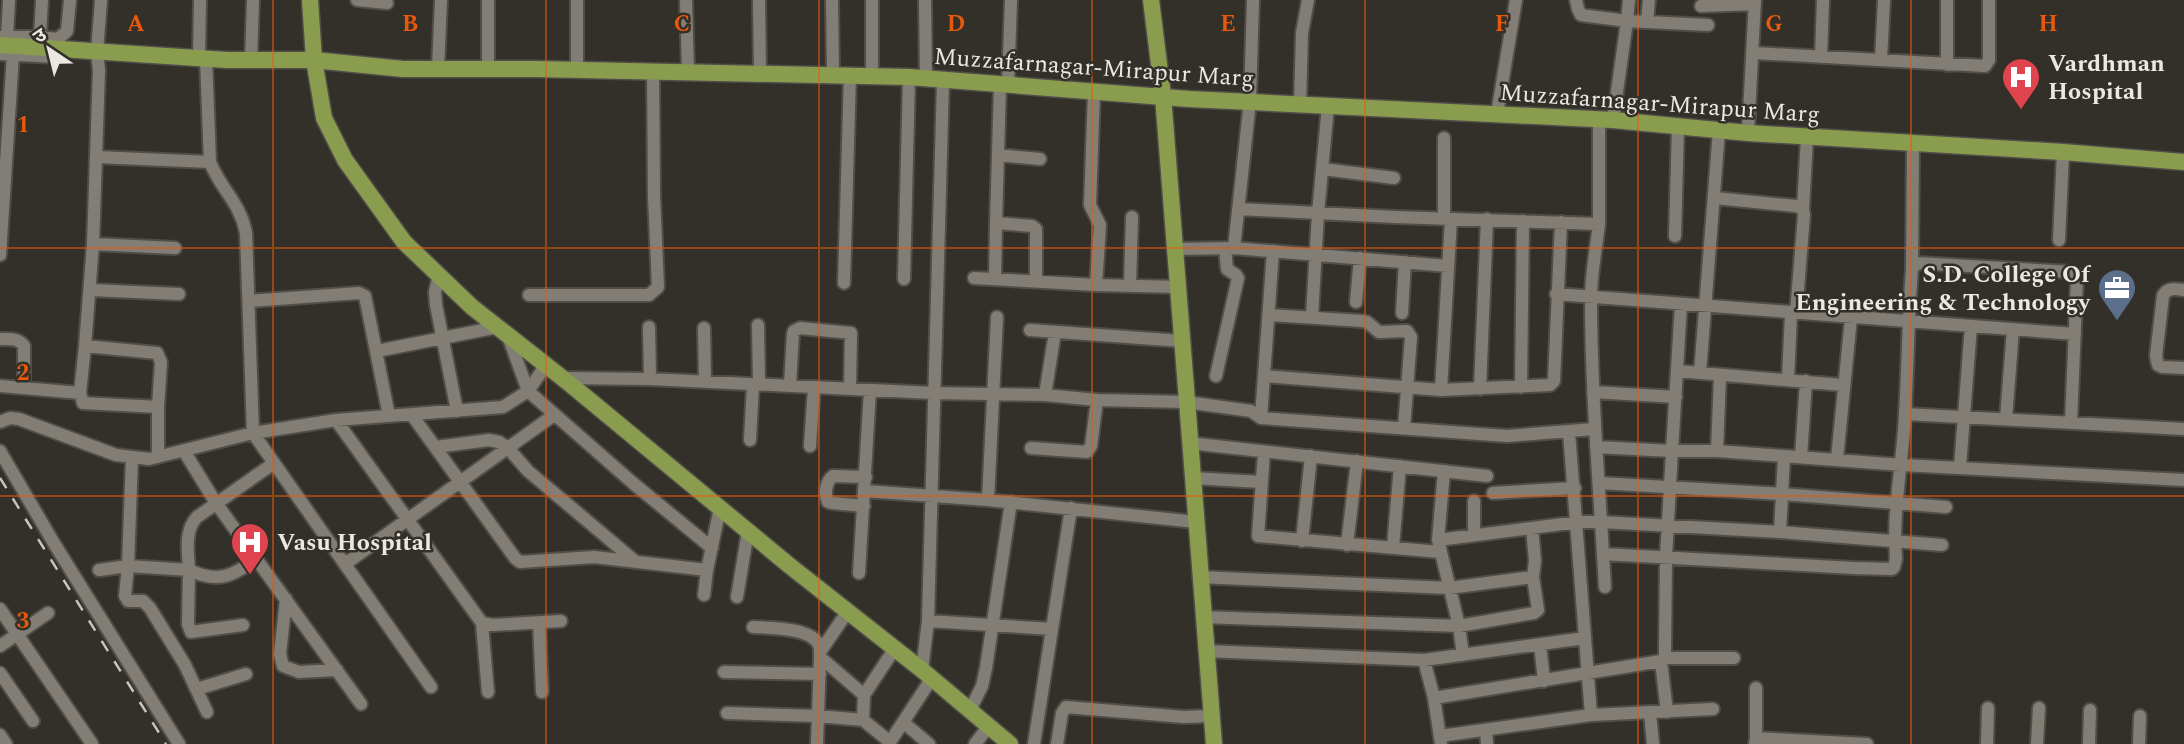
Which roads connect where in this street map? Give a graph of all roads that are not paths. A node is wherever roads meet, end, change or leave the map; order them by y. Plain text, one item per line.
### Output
1 (9, 0) edge
2 (42, 0) edge
3 (69, 0) edge
4 (100, 0) edge
5 (200, 0) edge
6 (253, 0) edge
7 (310, 0) edge
8 (357, 0) edge
9 (441, 0) edge
10 (488, 0) edge
11 (577, 0) edge
12 (687, 0) edge
13 (759, 0) edge
14 (832, 0) edge
15 (872, 0) edge
16 (925, 0) edge
17 (1011, 0) edge
18 (1151, 0) edge
19 (1253, 0) edge
20 (1308, 0) edge
21 (1516, 0) edge
22 (1576, 0) edge
23 (1629, 0) edge
24 (1650, 0) edge
25 (1823, 0) edge
26 (1884, 0) edge
27 (1947, 0) edge
28 (1989, 0) edge
29 (1755, 2) edge
30 (387, 3) dead end
31 (1701, 6) dead end
32 (1627, 21) junction
33 (1647, 22) junction
34 (1708, 25) dead end
35 (40, 37) junction
36 (58, 43) junction
37 (4, 45) edge
38 (97, 52) junction
39 (1754, 53) junction
40 (1821, 57) junction
41 (202, 58) junction
42 (251, 60) junction
43 (314, 60) junction
44 (1881, 61) junction
45 (1947, 65) junction
46 (438, 69) junction
47 (488, 69) junction
48 (577, 69) junction
49 (653, 71) junction
50 (688, 71) junction
51 (760, 73) junction
52 (842, 74) junction
53 (872, 76) junction
54 (909, 77) junction
55 (934, 80) junction
56 (1004, 85) junction
57 (1094, 92) junction
58 (1163, 96) junction
59 (1251, 101) junction
60 (1300, 104) junction
61 (1328, 106) junction
62 (1497, 114) junction
63 (1606, 120) junction
64 (1678, 126) junction
65 (1719, 130) junction
66 (1748, 133) junction
67 (1807, 136) junction
68 (1444, 138) dead end
69 (1913, 143) junction
70 (2063, 152) junction
71 (998, 155) junction
72 (97, 157) junction
73 (1040, 159) dead end
74 (210, 162) junction
75 (2184, 162) edge
76 (1323, 169) junction
77 (1394, 177) dead end
78 (1715, 198) junction
79 (1239, 209) junction
80 (1803, 209) junction
81 (1318, 213) junction
82 (1132, 217) dead end
83 (1447, 219) junction
84 (1487, 219) junction
85 (1523, 221) junction
86 (1560, 222) junction
87 (996, 223) junction
88 (1599, 224) junction
89 (1675, 236) dead end
90 (2059, 240) dead end
91 (93, 244) junction
92 (175, 248) dead end
93 (1230, 248) junction
94 (1174, 249) junction
95 (1273, 251) junction
96 (0, 255) edge
97 (1316, 255) junction
98 (1360, 258) junction
99 (1405, 262) junction
100 (1448, 266) junction
101 (1912, 269) junction
102 (439, 275) junction
103 (974, 278) dead end
104 (904, 279) dead end
105 (995, 279) junction
106 (1036, 281) junction
107 (844, 283) dead end
108 (1096, 285) junction
109 (1130, 285) junction
110 (1178, 287) junction
111 (2184, 289) edge
112 (91, 290) junction
113 (179, 294) dead end
114 (1556, 294) junction
115 (529, 295) dead end
116 (1591, 295) junction
117 (248, 301) junction
118 (1356, 302) dead end
119 (1681, 304) junction
120 (1705, 306) junction
121 (1402, 313) dead end
122 (1794, 313) junction
123 (1269, 315) junction
124 (997, 317) dead end
125 (1312, 317) junction
126 (1851, 318) junction
127 (1907, 322) junction
128 (758, 325) dead end
129 (1971, 326) junction
130 (649, 327) dead end
131 (704, 328) dead end
132 (2013, 329) junction
133 (1030, 330) dead end
134 (503, 331) junction
135 (1055, 332) junction
136 (2075, 334) junction
137 (442, 338) junction
138 (0, 339) edge
139 (1182, 341) junction
140 (85, 346) junction
141 (377, 351) junction
142 (546, 365) junction
143 (2184, 368) edge
144 (1677, 371) junction
145 (1700, 373) junction
146 (1216, 376) dead end
147 (1265, 376) junction
148 (1720, 376) junction
149 (563, 378) junction
150 (650, 379) junction
151 (1788, 380) junction
152 (1806, 381) junction
153 (705, 382) junction
154 (756, 384) junction
155 (790, 385) junction
156 (1843, 385) junction
157 (0, 386) edge
158 (814, 387) junction
159 (1406, 387) junction
160 (1521, 387) junction
161 (24, 388) junction
162 (850, 388) junction
163 (1480, 389) junction
164 (870, 390) junction
165 (1441, 390) junction
166 (528, 391) junction
167 (1593, 392) junction
168 (80, 393) junction
169 (933, 393) junction
170 (995, 394) junction
171 (1045, 395) junction
172 (1676, 397) junction
173 (1097, 400) junction
174 (1186, 402) junction
175 (158, 407) junction
176 (457, 411) junction
177 (1905, 414) junction
178 (412, 415) junction
179 (554, 415) junction
180 (389, 416) junction
181 (1964, 417) junction
182 (1261, 418) junction
183 (2006, 419) junction
184 (336, 420) junction
185 (0, 422) edge
186 (2071, 422) junction
187 (1404, 428) junction
188 (1594, 429) junction
189 (2184, 429) edge
190 (1570, 432) junction
191 (253, 433) junction
192 (750, 440) dead end
193 (1189, 443) junction
194 (810, 446) dead end
195 (436, 447) junction
196 (1596, 447) junction
197 (508, 448) junction
198 (1031, 448) dead end
199 (1672, 450) junction
200 (0, 451) edge
201 (184, 451) junction
202 (1717, 451) junction
203 (1264, 452) junction
204 (1784, 456) junction
205 (158, 457) junction
206 (1311, 457) junction
207 (1801, 457) junction
208 (132, 458) junction
209 (1837, 459) junction
210 (1357, 461) junction
211 (274, 463) junction
212 (1902, 465) junction
213 (1400, 466) junction
214 (1960, 467) junction
215 (1444, 471) junction
216 (1487, 476) dead end
217 (1192, 478) junction
218 (2184, 480) edge
219 (460, 481) junction
220 (1261, 482) junction
221 (1600, 483) junction
222 (866, 484) junction
223 (1670, 487) junction
224 (1575, 488) junction
225 (1493, 493) dead end
226 (930, 494) junction
227 (1782, 494) junction
228 (988, 500) junction
229 (1474, 501) dead end
230 (1011, 502) junction
231 (1896, 502) junction
232 (216, 503) junction
233 (864, 506) junction
234 (1946, 507) dead end
235 (720, 508) junction
236 (1071, 508) junction
237 (408, 520) junction
238 (1196, 522) junction
239 (1578, 522) junction
240 (1601, 522) junction
241 (1669, 526) junction
242 (1532, 528) junction
243 (748, 531) junction
244 (1780, 532) junction
245 (1474, 535) junction
246 (1302, 541) junction
247 (1895, 541) junction
248 (1347, 545) junction
249 (1942, 545) dead end
250 (1439, 546) junction
251 (1393, 547) junction
252 (712, 548) junction
253 (1603, 554) junction
254 (1666, 557) junction
255 (257, 559) junction
256 (636, 562) junction
257 (345, 565) junction
258 (128, 566) junction
259 (99, 570) dead end
260 (189, 570) junction
261 (707, 570) junction
262 (859, 573) dead end
263 (1199, 577) junction
264 (1533, 577) junction
265 (1605, 587) dead end
266 (1449, 588) junction
267 (704, 595) dead end
268 (737, 597) dead end
269 (286, 599) junction
270 (0, 609) edge
271 (848, 611) junction
272 (48, 614) dead end
273 (1203, 617) junction
274 (561, 621) dead end
275 (928, 621) junction
276 (539, 622) junction
277 (482, 624) junction
278 (243, 625) dead end
279 (991, 625) junction
280 (1459, 626) junction
281 (753, 627) dead end
282 (1052, 629) junction
283 (18, 635) junction
284 (1585, 638) junction
285 (1540, 644) junction
286 (0, 646) edge
287 (895, 648) junction
288 (1206, 651) junction
289 (820, 654) junction
290 (1462, 655) junction
291 (1734, 658) dead end
292 (1424, 660) junction
293 (1663, 660) junction
294 (337, 670) junction
295 (724, 672) dead end
296 (0, 673) edge
297 (1588, 673) junction
298 (246, 674) dead end
299 (820, 674) junction
300 (927, 674) junction
301 (1544, 681) junction
302 (431, 687) dead end
303 (1756, 688) dead end
304 (197, 689) junction
305 (488, 692) dead end
306 (542, 692) dead end
307 (864, 695) junction
308 (1434, 698) junction
309 (361, 704) dead end
310 (1988, 708) dead end
311 (2039, 708) dead end
312 (1713, 709) dead end
313 (970, 710) junction
314 (2090, 710) dead end
315 (207, 712) dead end
316 (1667, 712) junction
317 (727, 713) dead end
318 (1650, 713) junction
319 (1591, 715) junction
320 (818, 716) junction
321 (1211, 716) junction
322 (2140, 716) dead end
323 (863, 720) junction
324 (33, 721) dead end
325 (904, 722) junction
326 (989, 726) junction
327 (1486, 730) junction
328 (0, 735) edge
329 (1441, 740) edge
330 (1755, 741) edge
331 (1807, 742) edge
332 (889, 743) edge
333 (6, 744) edge
334 (92, 744) edge
335 (179, 744) edge
336 (817, 744) edge
337 (929, 744) edge
338 (975, 744) edge
339 (1010, 744) edge
340 (1034, 744) edge
341 (1058, 744) edge
342 (1214, 744) edge
343 (1487, 744) edge
344 (1653, 744) edge
345 (1854, 744) edge
346 (1867, 744) edge
347 (1987, 744) edge
348 (2037, 744) edge
349 (2089, 744) edge
350 (2139, 744) edge

1 - 37 street
2 - 35 street
3 - 36 street
4 - 38 street
5 - 41 street
6 - 42 street
7 - 43 main road
8 - 30 street
9 - 46 street
10 - 47 street
11 - 48 street
12 - 50 street
13 - 51 street
14 - 52 street
15 - 53 street
16 - 55 street
17 - 56 street
18 - 58 main road
19 - 59 street
20 - 60 street
21 - 62 street
22 - 32 street
23 - 32 street
24 - 33 street
25 - 40 street
26 - 44 street
27 - 45 street
28 - 45 street
29 - 31 street
29 - 39 street
32 - 33 street
32 - 63 street
33 - 34 street
35 - 36 street
35 - 37 street
36 - 37 main road, Muzzafarnagar-Mirapur Marg
36 - 38 main road, Muzzafarnagar-Mirapur Marg
37 - 96 street
38 - 41 main road, Muzzafarnagar-Mirapur Marg
38 - 72 street
39 - 40 street
39 - 66 street
40 - 44 street
41 - 42 main road, Muzzafarnagar-Mirapur Marg
41 - 74 street
42 - 43 main road, Muzzafarnagar-Mirapur Marg
43 - 46 main road, Muzzafarnagar-Mirapur Marg
43 - 102 main road
44 - 45 street
46 - 47 main road, Muzzafarnagar-Mirapur Marg
47 - 48 main road, Muzzafarnagar-Mirapur Marg
48 - 49 main road, Muzzafarnagar-Mirapur Marg
49 - 50 main road, Muzzafarnagar-Mirapur Marg
49 - 115 street
50 - 51 main road, Muzzafarnagar-Mirapur Marg
51 - 52 main road, Muzzafarnagar-Mirapur Marg
52 - 53 main road, Muzzafarnagar-Mirapur Marg
52 - 107 street
53 - 54 main road, Muzzafarnagar-Mirapur Marg
54 - 55 main road, Muzzafarnagar-Mirapur Marg
54 - 104 street
55 - 56 main road, Muzzafarnagar-Mirapur Marg
55 - 169 street
56 - 57 main road, Muzzafarnagar-Mirapur Marg
56 - 71 street
57 - 58 main road, Muzzafarnagar-Mirapur Marg
57 - 108 street
58 - 59 main road, Muzzafarnagar-Mirapur Marg
58 - 94 main road
59 - 60 main road, Muzzafarnagar-Mirapur Marg
59 - 79 street
60 - 61 main road, Muzzafarnagar-Mirapur Marg
61 - 62 main road, Muzzafarnagar-Mirapur Marg
61 - 76 street
62 - 63 main road, Muzzafarnagar-Mirapur Marg
63 - 64 main road, Muzzafarnagar-Mirapur Marg
63 - 88 street
64 - 65 main road, Muzzafarnagar-Mirapur Marg
64 - 89 street
65 - 66 main road, Muzzafarnagar-Mirapur Marg
65 - 78 street
66 - 67 main road, Muzzafarnagar-Mirapur Marg
67 - 69 main road, Muzzafarnagar-Mirapur Marg
67 - 80 street
68 - 83 street
69 - 70 main road, Muzzafarnagar-Mirapur Marg
69 - 101 street
70 - 75 main road, Muzzafarnagar-Mirapur Marg
70 - 90 street
71 - 73 street
71 - 87 street
72 - 74 street
72 - 91 street
74 - 117 street
76 - 77 street
76 - 81 street
78 - 80 street
78 - 120 street
79 - 81 street
79 - 93 street
80 - 122 street
81 - 83 street
81 - 97 street
82 - 109 street
83 - 84 street
83 - 100 street
84 - 85 street
84 - 163 street
85 - 86 street
85 - 160 street
86 - 88 street
86 - 114 street
87 - 105 street
87 - 106 street
88 - 116 street
91 - 92 street
91 - 112 street
93 - 94 street
93 - 95 street
93 - 146 street
94 - 110 main road
95 - 97 street
95 - 123 street
97 - 98 street
97 - 125 street
98 - 99 street
98 - 118 street
99 - 100 street
99 - 121 street
100 - 165 street
101 - 127 street
101 - 136 street
102 - 134 main road
102 - 137 street
103 - 105 street
105 - 106 street
106 - 108 street
108 - 109 street
109 - 110 street
110 - 139 main road
111 - 143 street
112 - 113 street
112 - 140 street
114 - 116 street
114 - 160 street
116 - 119 street
116 - 167 street
117 - 141 street
117 - 191 street
119 - 120 street
119 - 144 street
120 - 122 street
120 - 145 street
122 - 126 street
122 - 151 street
123 - 125 street
123 - 147 street
124 - 170 street
125 - 159 street
126 - 127 street
126 - 156 street
127 - 129 street
127 - 177 street
128 - 154 street
129 - 132 street
129 - 181 street
130 - 150 street
131 - 153 street
132 - 136 street
132 - 183 street
133 - 135 street
134 - 137 street
134 - 142 main road
134 - 166 street
135 - 139 street
135 - 171 street
136 - 186 street
137 - 141 street
137 - 176 street
138 - 161 street
139 - 174 main road
140 - 168 street
140 - 175 street
141 - 180 street
142 - 149 main road
142 - 166 street
144 - 145 street
144 - 172 street
145 - 148 street
147 - 159 street
147 - 182 street
148 - 151 street
148 - 202 street
149 - 150 street
149 - 235 main road
150 - 153 street
151 - 152 street
152 - 156 street
152 - 207 street
153 - 154 street
154 - 155 street
154 - 192 street
155 - 158 street
155 - 162 street
156 - 209 street
157 - 161 street
158 - 162 street
158 - 194 street
159 - 165 street
159 - 187 street
160 - 163 street
161 - 168 street
162 - 164 street
163 - 165 street
164 - 169 street
164 - 222 street
166 - 176 street
166 - 179 street
167 - 172 street
167 - 188 street
168 - 175 street
169 - 170 street
169 - 226 street
170 - 171 street
170 - 228 street
171 - 173 street
172 - 199 street
173 - 174 street
173 - 198 street
174 - 182 street
174 - 193 main road
175 - 205 street
176 - 178 street
177 - 181 street
177 - 212 street
178 - 180 street
178 - 195 street
179 - 197 street
179 - 252 street
180 - 184 street
181 - 183 street
181 - 214 street
182 - 187 street
183 - 186 street
184 - 191 street
184 - 237 street
185 - 208 street
186 - 189 street
187 - 190 street
188 - 190 street
188 - 196 street
190 - 224 street
191 - 201 street
191 - 211 street
193 - 203 street
193 - 217 main road
195 - 197 street
195 - 219 street
196 - 199 street
196 - 221 street
197 - 219 street
197 - 256 street
199 - 202 street
199 - 223 street
200 - 335 street
201 - 205 street
201 - 232 street
202 - 204 street
203 - 206 street
203 - 220 street
204 - 207 street
204 - 227 street
205 - 208 street
206 - 210 street
206 - 246 street
207 - 209 street
208 - 258 street
209 - 212 street
210 - 213 street
210 - 248 street
211 - 232 street
211 - 257 street
212 - 214 street
212 - 231 street
213 - 215 street
213 - 251 street
214 - 218 street
215 - 216 street
215 - 250 street
217 - 220 street
217 - 238 main road
219 - 237 street
219 - 256 street
220 - 246 street
221 - 223 street
221 - 240 street
222 - 226 street
222 - 233 street
222 - 233 street
223 - 227 street
223 - 241 street
224 - 225 street
224 - 239 street
226 - 228 street
226 - 275 street
227 - 231 street
227 - 244 street
228 - 230 street
229 - 245 street
230 - 236 street
230 - 279 street
231 - 234 street
231 - 247 street
232 - 255 street
232 - 260 street
233 - 262 street
235 - 243 main road
235 - 252 street
236 - 238 street
236 - 282 street
237 - 257 street
237 - 277 street
238 - 263 main road
239 - 240 street
239 - 242 street
239 - 284 street
240 - 241 street
240 - 253 street
241 - 244 street
241 - 254 street
242 - 245 street
242 - 264 street
243 - 268 street
243 - 271 main road
244 - 247 street
245 - 250 street
246 - 248 street
247 - 249 street
247 - 254 street
248 - 251 street
250 - 251 street
250 - 266 street
252 - 261 street
253 - 254 street
253 - 265 street
254 - 293 street
255 - 260 street
255 - 269 street
256 - 261 street
257 - 302 street
258 - 259 street
258 - 260 street
258 - 304 street
260 - 278 street
261 - 267 street
263 - 266 street
263 - 273 main road
264 - 266 street
264 - 280 street
266 - 280 street
269 - 294 street
269 - 294 street
270 - 283 street
271 - 287 main road
271 - 289 street
272 - 283 street
273 - 280 street
273 - 288 main road
274 - 276 street
275 - 279 street
275 - 300 street
276 - 277 street
276 - 306 street
277 - 305 street
279 - 282 street
279 - 313 street
280 - 290 street
281 - 289 street
282 - 340 street
283 - 286 street
283 - 334 street
284 - 285 street
284 - 297 street
285 - 290 street
285 - 301 street
287 - 300 main road
287 - 307 street
288 - 292 street
288 - 321 main road
289 - 299 street
289 - 307 street
290 - 292 street
291 - 293 street
292 - 308 street
293 - 297 street
293 - 316 street
294 - 309 street
295 - 299 street
296 - 324 street
297 - 301 street
297 - 319 street
298 - 304 street
299 - 320 street
300 - 313 main road
300 - 325 street
301 - 308 street
303 - 330 street
304 - 315 street
307 - 323 street
308 - 329 street
310 - 347 street
311 - 348 street
312 - 316 street
313 - 326 main road
314 - 349 street
316 - 318 street
317 - 320 street
318 - 319 street
318 - 344 street
319 - 327 street
320 - 323 street
320 - 336 street
321 - 341 street
321 - 342 main road
322 - 350 street
323 - 332 street
325 - 332 street
325 - 337 street
326 - 338 street
326 - 339 main road
327 - 329 street
327 - 343 street
328 - 333 street
330 - 331 street
331 - 345 street
345 - 346 street

